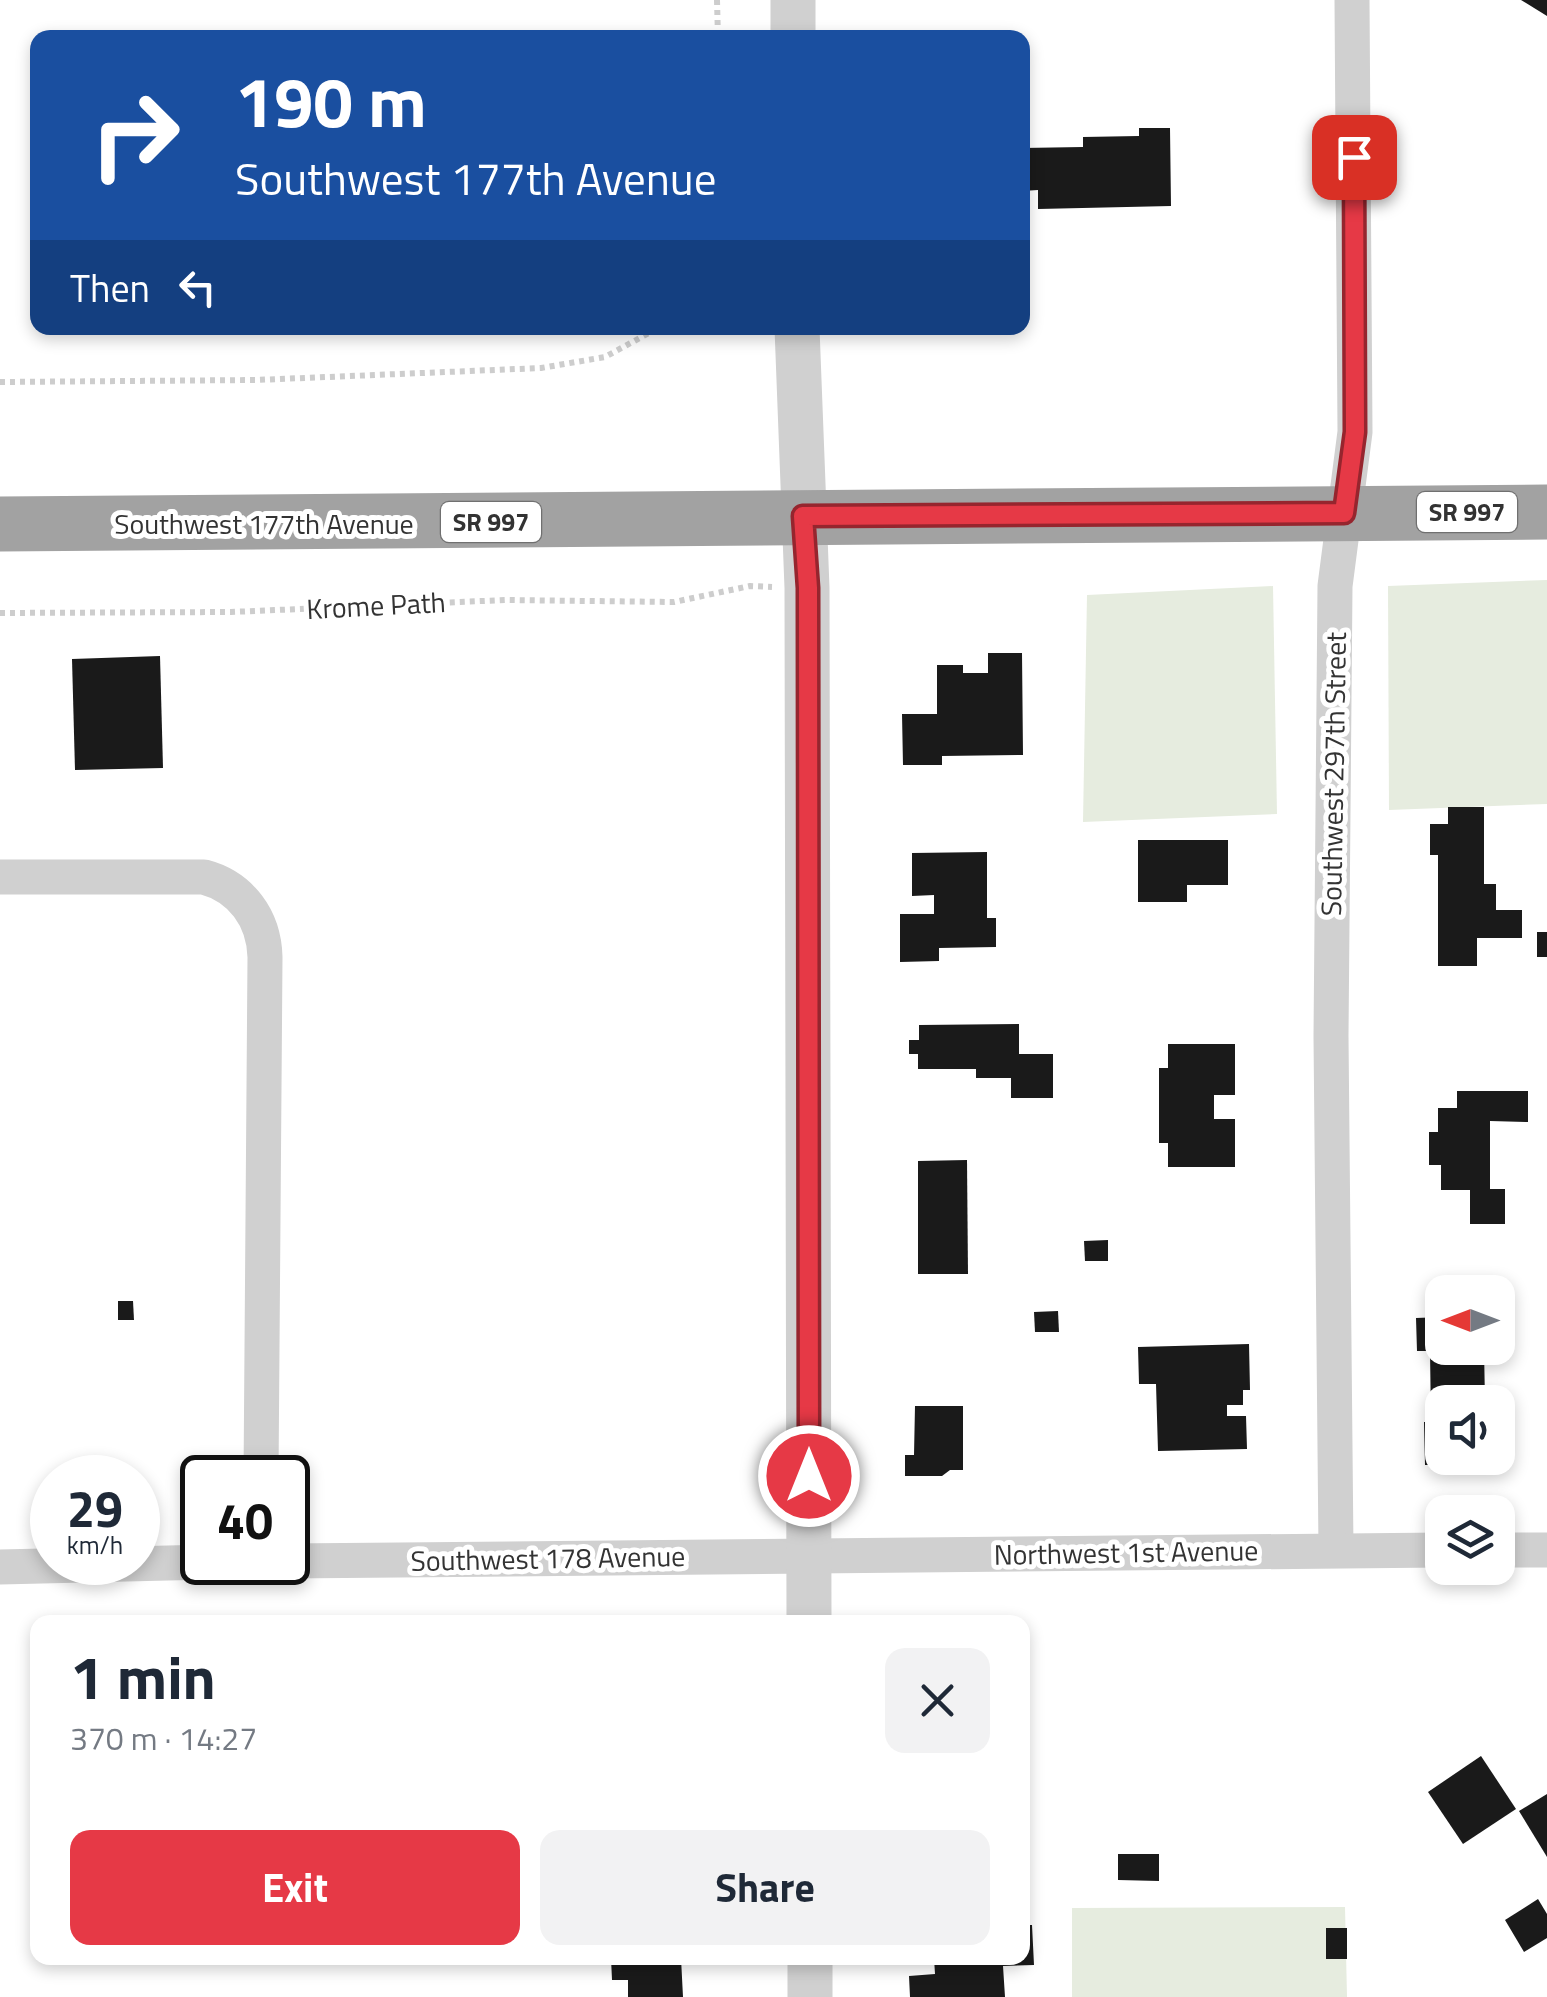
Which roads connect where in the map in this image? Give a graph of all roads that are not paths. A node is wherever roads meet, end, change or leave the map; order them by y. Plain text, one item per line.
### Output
1 (793, 0) edge
2 (1352, 0) edge
3 (794, 30) edge
4 (797, 335) edge
5 (1547, 512) edge
6 (1344, 513) junction
7 (803, 516) junction
8 (0, 524) edge
9 (0, 878) edge
10 (261, 1455) edge
11 (1336, 1550) junction
12 (1425, 1550) edge
13 (1515, 1550) edge
14 (1547, 1550) edge
15 (809, 1555) junction
16 (310, 1561) edge
17 (180, 1563) edge
18 (0, 1568) edge
19 (809, 1615) edge
20 (810, 1965) edge
21 (810, 1997) edge

1 - 3 street
2 - 6 street, Southwest 297th Street
4 - 7 street
5 - 6 highway, Southwest 177th Avenue / SR 997
6 - 7 highway, Southwest 177th Avenue / SR 997
6 - 11 street, Southwest 297th Street
7 - 8 highway, Southwest 177th Avenue / SR 997
7 - 15 street
9 - 10 street
11 - 12 street, Northwest 1st Avenue
11 - 15 street, Northwest 1st Avenue
13 - 14 street
15 - 16 street, Southwest 178 Avenue
15 - 19 street
17 - 18 street
20 - 21 street

